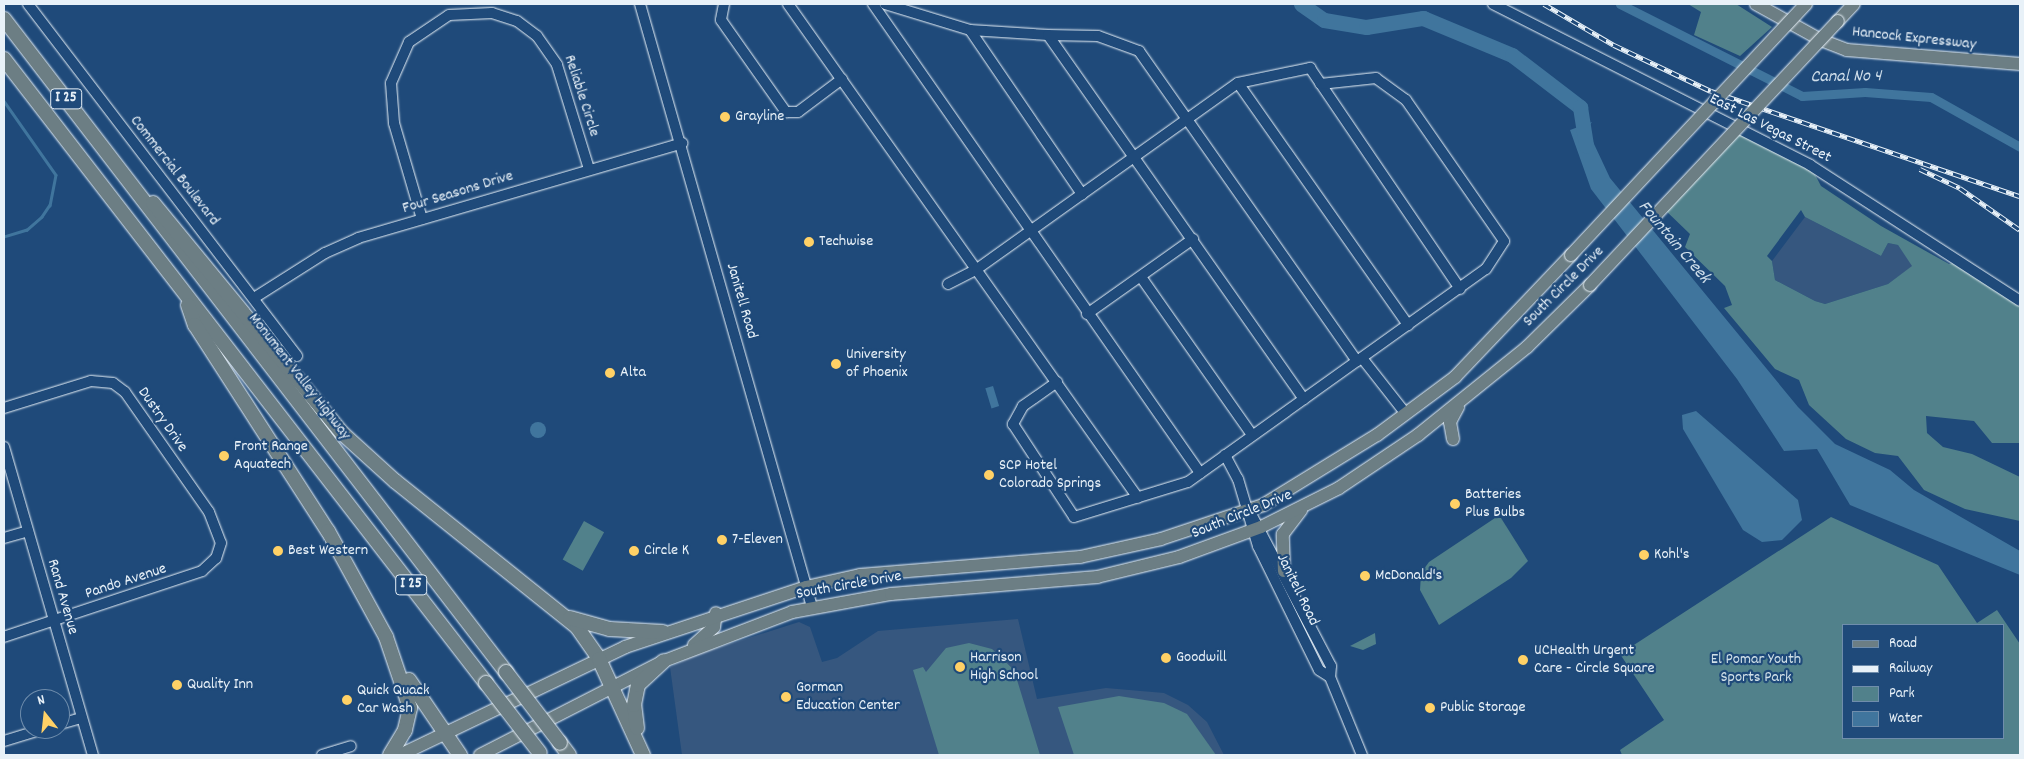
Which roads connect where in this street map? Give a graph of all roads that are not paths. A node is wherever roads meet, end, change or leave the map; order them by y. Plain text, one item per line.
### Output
1 (28, 4) edge
2 (640, 4) edge
3 (724, 4) edge
4 (788, 4) edge
5 (873, 4) edge
6 (885, 4) edge
7 (1493, 4) edge
8 (1756, 4) edge
9 (1806, 4) edge
10 (1854, 4) edge
11 (4, 19) edge
12 (970, 30) junction
13 (1048, 35) junction
14 (4, 59) edge
15 (2020, 64) edge
16 (842, 80) junction
17 (1238, 83) junction
18 (1320, 84) junction
19 (1187, 119) junction
20 (682, 142) junction
21 (1134, 157) junction
22 (589, 169) junction
23 (127, 179) junction
24 (1082, 194) junction
25 (422, 219) junction
26 (1030, 232) junction
27 (1193, 239) junction
28 (978, 269) junction
29 (1141, 276) junction
30 (948, 284) dead end
31 (1460, 289) junction
32 (185, 294) junction
33 (254, 298) junction
34 (2020, 301) edge
35 (1087, 314) junction
36 (1408, 325) junction
37 (297, 356) dead end
38 (1359, 359) junction
39 (1057, 382) junction
40 (1304, 399) junction
41 (1463, 402) junction
42 (4, 408) edge
43 (1406, 414) junction
44 (1252, 435) junction
45 (1418, 435) junction
46 (4, 447) edge
47 (1225, 455) junction
48 (1200, 473) junction
49 (1138, 498) junction
50 (1305, 506) junction
51 (1249, 510) junction
52 (1256, 529) junction
53 (28, 531) junction
54 (4, 538) edge
55 (219, 550) joint
56 (1284, 572) junction
57 (806, 587) junction
58 (812, 607) junction
59 (716, 613) junction
60 (562, 614) junction
61 (54, 622) junction
62 (663, 632) junction
63 (4, 637) edge
64 (386, 637) junction
65 (691, 650) junction
66 (599, 659) junction
67 (664, 661) junction
68 (1330, 677) junction
69 (613, 687) junction
70 (81, 718) junction
71 (70, 721) edge
72 (445, 734) junction
73 (20, 736) edge
74 (4, 741) edge
75 (350, 746) dead end
76 (541, 754) edge
77 (93, 755) edge
78 (322, 755) edge
79 (390, 755) edge
80 (400, 755) edge
81 (460, 755) edge
82 (480, 755) edge
83 (569, 755) edge
84 (644, 755) edge
85 (1362, 755) edge

1 - 33 street, Commercial Boulevard
2 - 20 street, Janitell Road
3 - 16 street
4 - 16 street
5 - 26 street
6 - 12 street
7 - 34 street, East Las Vegas Street
8 - 15 main road, Hancock Expressway
9 - 43 main road, South Circle Drive, bridge
10 - 41 main road, South Circle Drive, bridge
11 - 23 highway, Monument Valley Highway / I 25
12 - 13 street
12 - 24 street
13 - 19 street
13 - 21 street
14 - 32 highway, I 25
16 - 28 street
17 - 18 street
17 - 19 street
17 - 36 street
18 - 31 street
18 - 31 street
19 - 21 street
19 - 38 street
20 - 22 street, Four Seasons Drive
20 - 57 street, Janitell Road
21 - 24 street
21 - 27 street
22 - 25 street, Four Seasons Drive
22 - 25 street, Reliable Circle
23 - 60 highway
23 - 83 highway, Monument Valley Highway / I 25, bridge
24 - 26 street
25 - 33 street, Four Seasons Drive
26 - 28 street
26 - 35 street
27 - 29 street
27 - 40 street
28 - 30 street
28 - 39 street
29 - 35 street
29 - 44 street
31 - 36 street
32 - 64 highway
32 - 76 highway, I 25, bridge
33 - 37 street, Commercial Boulevard
35 - 48 street
36 - 38 street
38 - 40 street
38 - 43 street
39 - 49 street
39 - 49 street
40 - 44 street
41 - 45 main road, South Circle Drive
41 - 45 main road
42 - 55 street, Dustry Drive
43 - 51 main road, South Circle Drive
44 - 47 street
45 - 50 main road, South Circle Drive
46 - 53 street, Rand Avenue
47 - 48 street
47 - 51 street, Janitell Road
48 - 49 street
50 - 52 main road, South Circle Drive
50 - 56 main road
51 - 52 street, Janitell Road
51 - 57 main road, South Circle Drive
52 - 56 street, Janitell Road
52 - 58 main road, South Circle Drive
52 - 68 street, Janitell Road
53 - 54 street
53 - 61 street, Rand Avenue
55 - 61 street, Pando Avenue
56 - 68 street, Janitell Road
57 - 58 street, Janitell Road
57 - 59 main road, South Circle Drive
58 - 65 main road, South Circle Drive
59 - 62 main road, South Circle Drive
59 - 65 main road
60 - 62 highway
60 - 66 highway
61 - 63 street, Pando Avenue
61 - 70 street, Rand Avenue
62 - 66 main road, South Circle Drive
64 - 72 highway
64 - 79 highway
65 - 67 main road, South Circle Drive
66 - 69 highway
66 - 72 main road, South Circle Drive
67 - 69 main road, South Circle Drive
67 - 84 highway
68 - 85 street, Janitell Road
69 - 82 main road, South Circle Drive
69 - 84 highway
70 - 71 street
70 - 77 street, Rand Avenue
72 - 80 main road, South Circle Drive
72 - 81 highway
73 - 74 street
75 - 78 street

